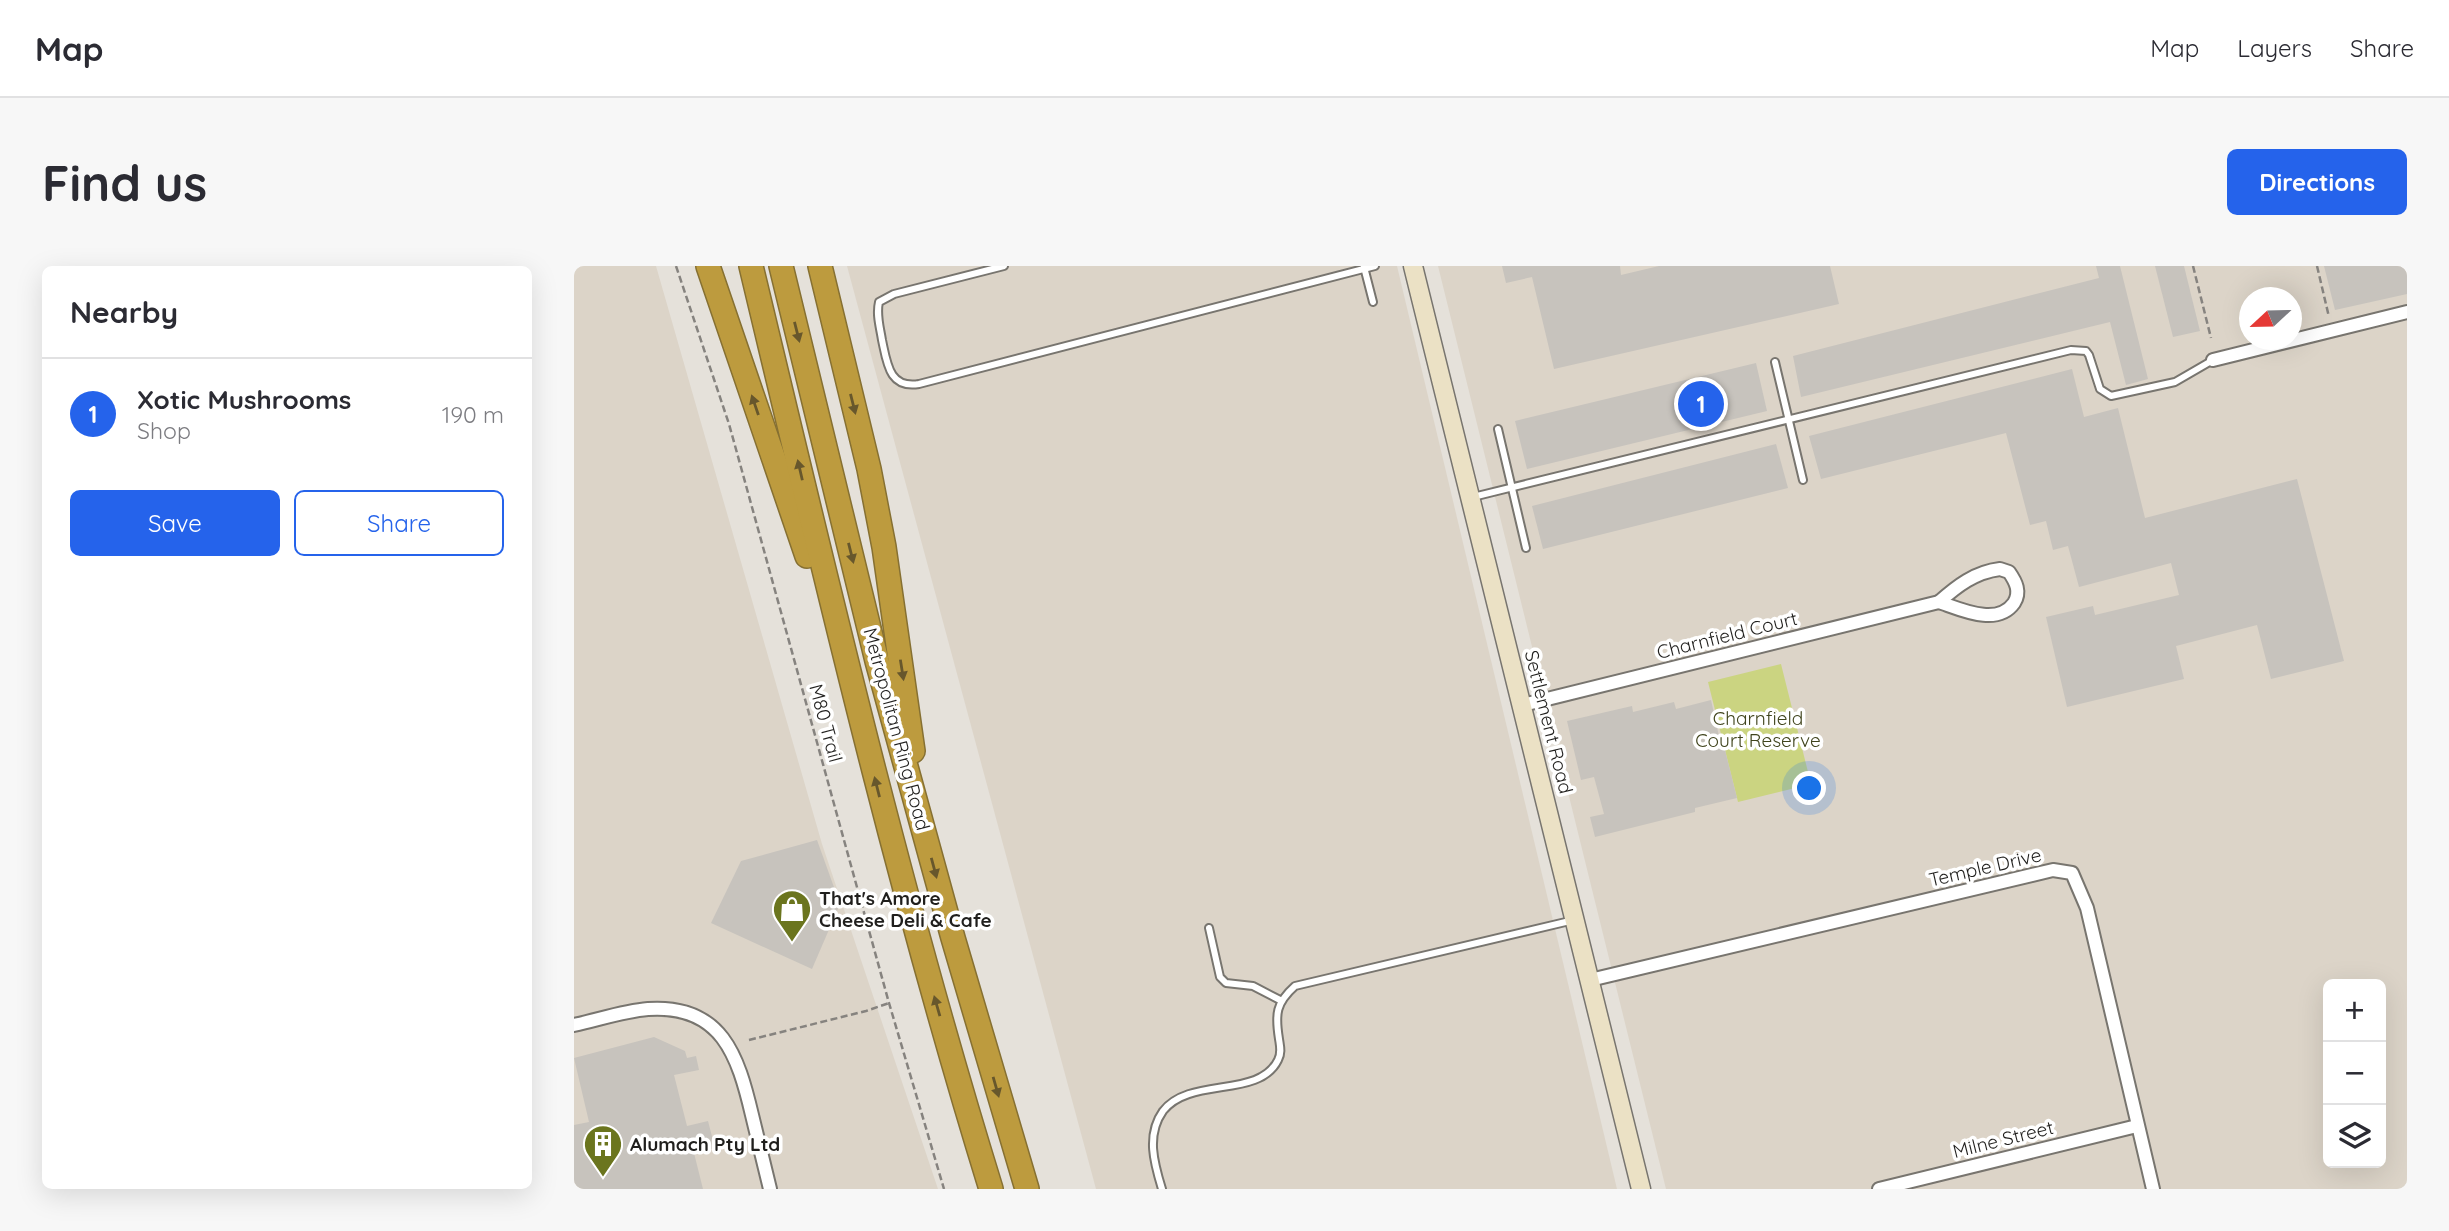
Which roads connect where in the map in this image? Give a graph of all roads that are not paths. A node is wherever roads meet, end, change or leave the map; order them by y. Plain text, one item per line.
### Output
1 (708, 266) edge
2 (751, 266) edge
3 (781, 266) edge
4 (820, 266) edge
5 (1004, 266) edge
6 (1375, 266) edge
7 (1413, 266) edge
8 (1365, 267) edge
9 (1373, 302) dead end
10 (2407, 312) edge
11 (2213, 360) joint
12 (1775, 362) dead end
13 (1789, 420) junction
14 (1498, 429) dead end
15 (1803, 480) dead end
16 (1511, 488) junction
17 (1471, 498) junction
18 (1526, 548) dead end
19 (1939, 602) junction
20 (849, 678) junction
21 (1523, 705) junction
22 (918, 808) junction
23 (1575, 920) junction
24 (1209, 928) dead end
25 (1590, 980) junction
26 (1280, 1000) junction
27 (574, 1026) edge
28 (2137, 1126) junction
29 (770, 1189) edge
30 (991, 1189) edge
31 (1027, 1189) edge
32 (1163, 1189) edge
33 (1641, 1189) edge
34 (1878, 1189) edge
35 (2153, 1189) edge

20 -> 1 highway
20 -> 2 highway, Metropolitan Ring Road
3 -> 22 highway, Metropolitan Ring Road
4 -> 22 highway
5 - 8 lane
6 - 8 lane
7 - 17 main road, Settlement Road
8 - 9 lane
10 - 11 street
11 - 13 lane
12 - 13 lane
13 - 15 lane
13 - 16 lane
14 - 16 lane
16 - 17 lane
16 - 18 lane
17 - 21 main road, Settlement Road
19 - 19 street, Charnfield Court
19 - 21 street, Charnfield Court
30 -> 20 highway, Metropolitan Ring Road
21 - 23 main road, Settlement Road
22 -> 31 highway, Metropolitan Ring Road
23 - 25 main road, Settlement Road
23 - 26 lane
24 - 26 lane
25 - 28 street, Temple Drive
25 - 33 main road, Settlement Road
26 - 32 lane
27 - 29 street
28 - 34 street, Milne Street
28 - 35 street, Temple Drive

